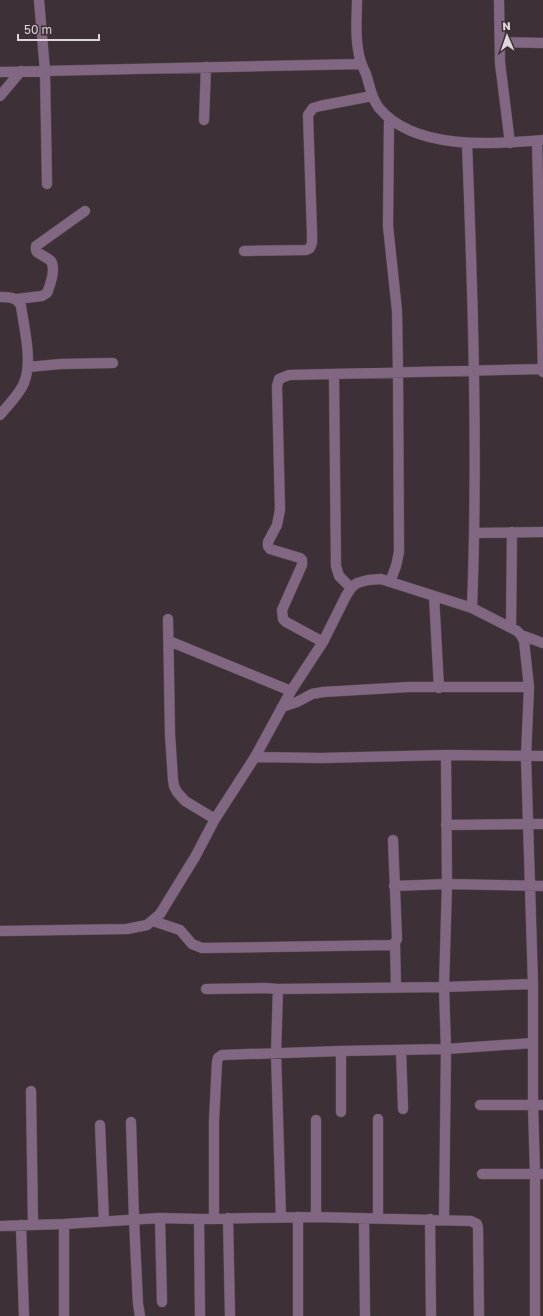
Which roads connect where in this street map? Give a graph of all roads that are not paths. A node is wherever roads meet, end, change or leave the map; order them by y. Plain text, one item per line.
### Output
1 (39, 0) edge
2 (357, 0) edge
3 (499, 0) edge
4 (500, 42) junction
5 (543, 42) edge
6 (361, 64) junction
7 (206, 67) junction
8 (21, 71) junction
9 (45, 71) junction
10 (0, 72) edge
11 (0, 96) edge
12 (372, 96) junction
13 (389, 118) junction
14 (204, 120) dead end
15 (540, 141) edge
16 (510, 142) junction
17 (467, 143) junction
18 (46, 184) dead end
19 (85, 211) dead end
20 (244, 251) dead end
21 (0, 297) edge
22 (17, 299) junction
23 (113, 363) dead end
24 (28, 367) junction
25 (543, 369) edge
26 (474, 370) junction
27 (398, 372) junction
28 (543, 372) edge
29 (334, 374) junction
30 (0, 415) edge
31 (512, 532) junction
32 (543, 532) edge
33 (475, 533) junction
34 (390, 582) junction
35 (351, 588) junction
36 (434, 596) junction
37 (472, 608) junction
38 (168, 619) dead end
39 (511, 628) junction
40 (521, 635) junction
41 (169, 641) junction
42 (323, 642) junction
43 (543, 643) edge
44 (439, 688) junction
45 (529, 688) junction
46 (291, 691) junction
47 (282, 707) junction
48 (446, 755) junction
49 (543, 756) edge
50 (255, 757) junction
51 (526, 757) junction
52 (215, 819) junction
53 (529, 824) junction
54 (543, 824) edge
55 (446, 825) junction
56 (393, 840) dead end
57 (447, 884) junction
58 (394, 886) junction
59 (530, 886) junction
60 (543, 886) edge
61 (153, 921) junction
62 (0, 931) edge
63 (395, 943) junction
64 (534, 984) junction
65 (444, 987) junction
66 (396, 988) junction
67 (206, 989) dead end
68 (278, 989) junction
69 (536, 1038) edge
70 (446, 1049) junction
71 (401, 1050) junction
72 (341, 1051) junction
73 (276, 1053) junction
74 (31, 1091) dead end
75 (480, 1105) dead end
76 (538, 1105) edge
77 (403, 1109) dead end
78 (341, 1112) dead end
79 (378, 1119) dead end
80 (316, 1120) dead end
81 (131, 1122) dead end
82 (100, 1125) dead end
83 (482, 1174) dead end
84 (539, 1174) edge
85 (298, 1217) junction
86 (316, 1217) junction
87 (160, 1218) junction
88 (214, 1218) junction
89 (228, 1218) junction
90 (281, 1218) junction
91 (134, 1219) junction
92 (199, 1219) junction
93 (364, 1219) junction
94 (378, 1219) junction
95 (430, 1219) junction
96 (444, 1220) junction
97 (104, 1221) junction
98 (33, 1224) junction
99 (64, 1224) junction
100 (21, 1225) junction
101 (0, 1226) edge
102 (162, 1302) dead end
103 (24, 1316) edge
104 (64, 1316) edge
105 (140, 1316) edge
106 (200, 1316) edge
107 (230, 1316) edge
108 (298, 1316) edge
109 (365, 1316) edge
110 (431, 1316) edge
111 (479, 1316) edge
112 (535, 1316) edge

1 - 9 street
2 - 6 street
3 - 4 street
4 - 5 street
4 - 16 street
6 - 7 street
6 - 12 street
7 - 9 street
7 - 14 street
8 - 9 street
8 - 10 street
8 - 11 street
9 - 18 street
12 - 13 street
12 - 20 street
13 - 17 street
13 - 27 street
15 - 16 street
15 - 25 street
16 - 17 street
17 - 26 street
19 - 22 street
21 - 22 street
22 - 24 street
23 - 24 street
24 - 30 street
25 - 26 street
25 - 28 street
26 - 27 street
26 - 33 street
27 - 29 street
27 - 34 street
29 - 35 street
29 - 42 street
31 - 32 street
31 - 33 street
31 - 39 street
33 - 37 street
34 - 35 street
34 - 36 street
35 - 42 street
36 - 37 street
36 - 44 street
37 - 39 street
38 - 41 street
39 - 40 street
40 - 43 street
40 - 45 street
41 - 46 street
41 - 52 street
42 - 46 street
44 - 45 street
44 - 47 street
45 - 51 street
46 - 47 street
47 - 50 street
48 - 50 street
48 - 51 street
48 - 55 street
49 - 51 street
50 - 52 street
51 - 53 street
52 - 61 street
53 - 54 street
53 - 55 street
53 - 59 street
55 - 57 street
56 - 58 street
57 - 58 street
57 - 59 street
57 - 65 street
58 - 63 street
59 - 60 street
59 - 64 street
61 - 62 street
61 - 63 street
63 - 66 street
64 - 65 street
64 - 69 street
65 - 66 street
65 - 70 street
66 - 68 street
67 - 68 street
68 - 73 street
69 - 70 street
69 - 76 street
70 - 71 street
70 - 96 street
71 - 72 street
71 - 77 street
72 - 73 street
72 - 78 street
73 - 88 street
73 - 90 street
74 - 98 street
75 - 76 street
76 - 84 street
79 - 94 street
80 - 86 street
81 - 91 street
82 - 97 street
83 - 84 street
84 - 112 street
85 - 86 street
85 - 90 street
85 - 108 street
86 - 93 street
87 - 91 street
87 - 92 street
87 - 102 street
88 - 89 street
88 - 92 street
89 - 90 street
89 - 107 street
91 - 97 street
91 - 105 street
92 - 106 street
93 - 94 street
93 - 109 street
94 - 95 street
95 - 96 street
95 - 110 street
96 - 111 street
97 - 99 street
98 - 99 street
98 - 100 street
99 - 104 street
100 - 101 street
100 - 103 street

